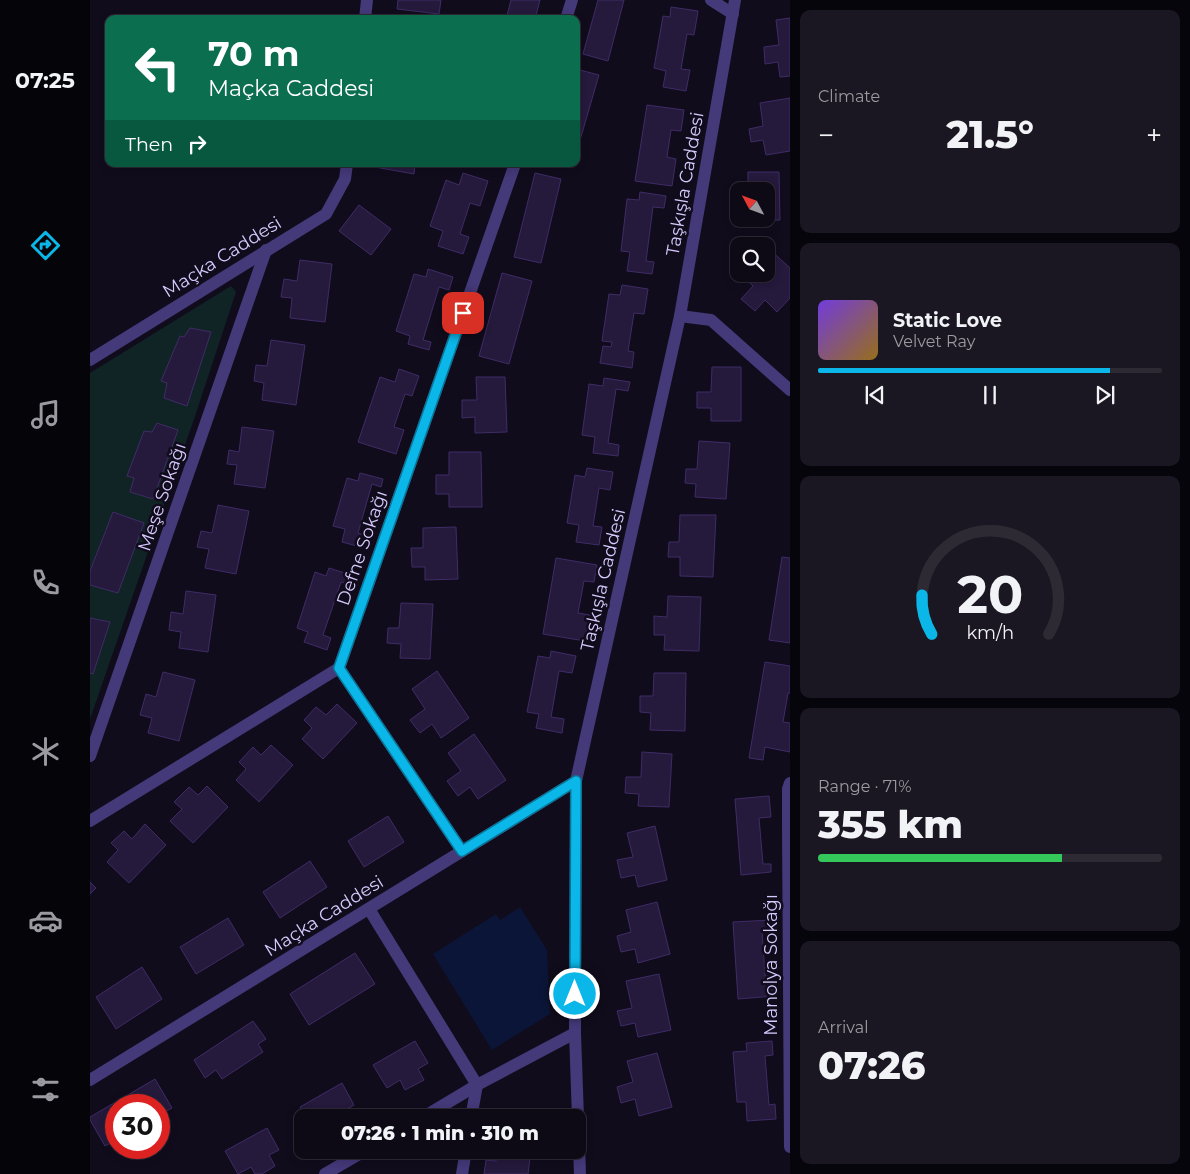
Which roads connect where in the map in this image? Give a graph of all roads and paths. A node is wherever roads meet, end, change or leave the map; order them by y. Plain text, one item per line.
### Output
1 (367, 0) edge
2 (572, 0) edge
3 (711, 0) edge
4 (735, 0) edge
5 (733, 14) junction
6 (365, 15) edge
7 (567, 15) edge
8 (347, 167) edge
9 (514, 167) edge
10 (266, 250) junction
11 (680, 316) junction
12 (90, 360) edge
13 (790, 390) edge
14 (339, 668) junction
15 (90, 756) edge
16 (576, 781) junction
17 (790, 783) edge
18 (90, 821) edge
19 (462, 851) junction
20 (369, 909) junction
21 (575, 1033) junction
22 (90, 1080) edge
23 (477, 1085) junction
24 (437, 1109) edge
25 (473, 1109) edge
26 (790, 1147) edge
27 (351, 1159) edge
28 (464, 1159) edge
29 (325, 1174) edge
30 (462, 1174) edge
31 (580, 1174) edge

1 - 6 street
2 - 7 street
3 - 5 street
4 - 5 street, Taşkışla Caddesi
5 - 11 street, Taşkışla Caddesi
8 - 10 street, Maçka Caddesi
9 - 14 street, Defne Sokağı
10 - 12 street, Maçka Caddesi
10 - 15 street, Meşe Sokağı
11 - 13 street
11 - 16 street, Taşkışla Caddesi
14 - 18 street
14 - 19 street
16 - 19 street, Maçka Caddesi
16 - 21 street, Taşkışla Caddesi
17 - 26 street, Manolya Sokağı
19 - 20 street, Maçka Caddesi
20 - 22 street, Maçka Caddesi
20 - 23 street
21 - 23 street
21 - 31 street, Taşkışla Caddesi
23 - 24 street
23 - 25 street
27 - 29 street
28 - 30 street

